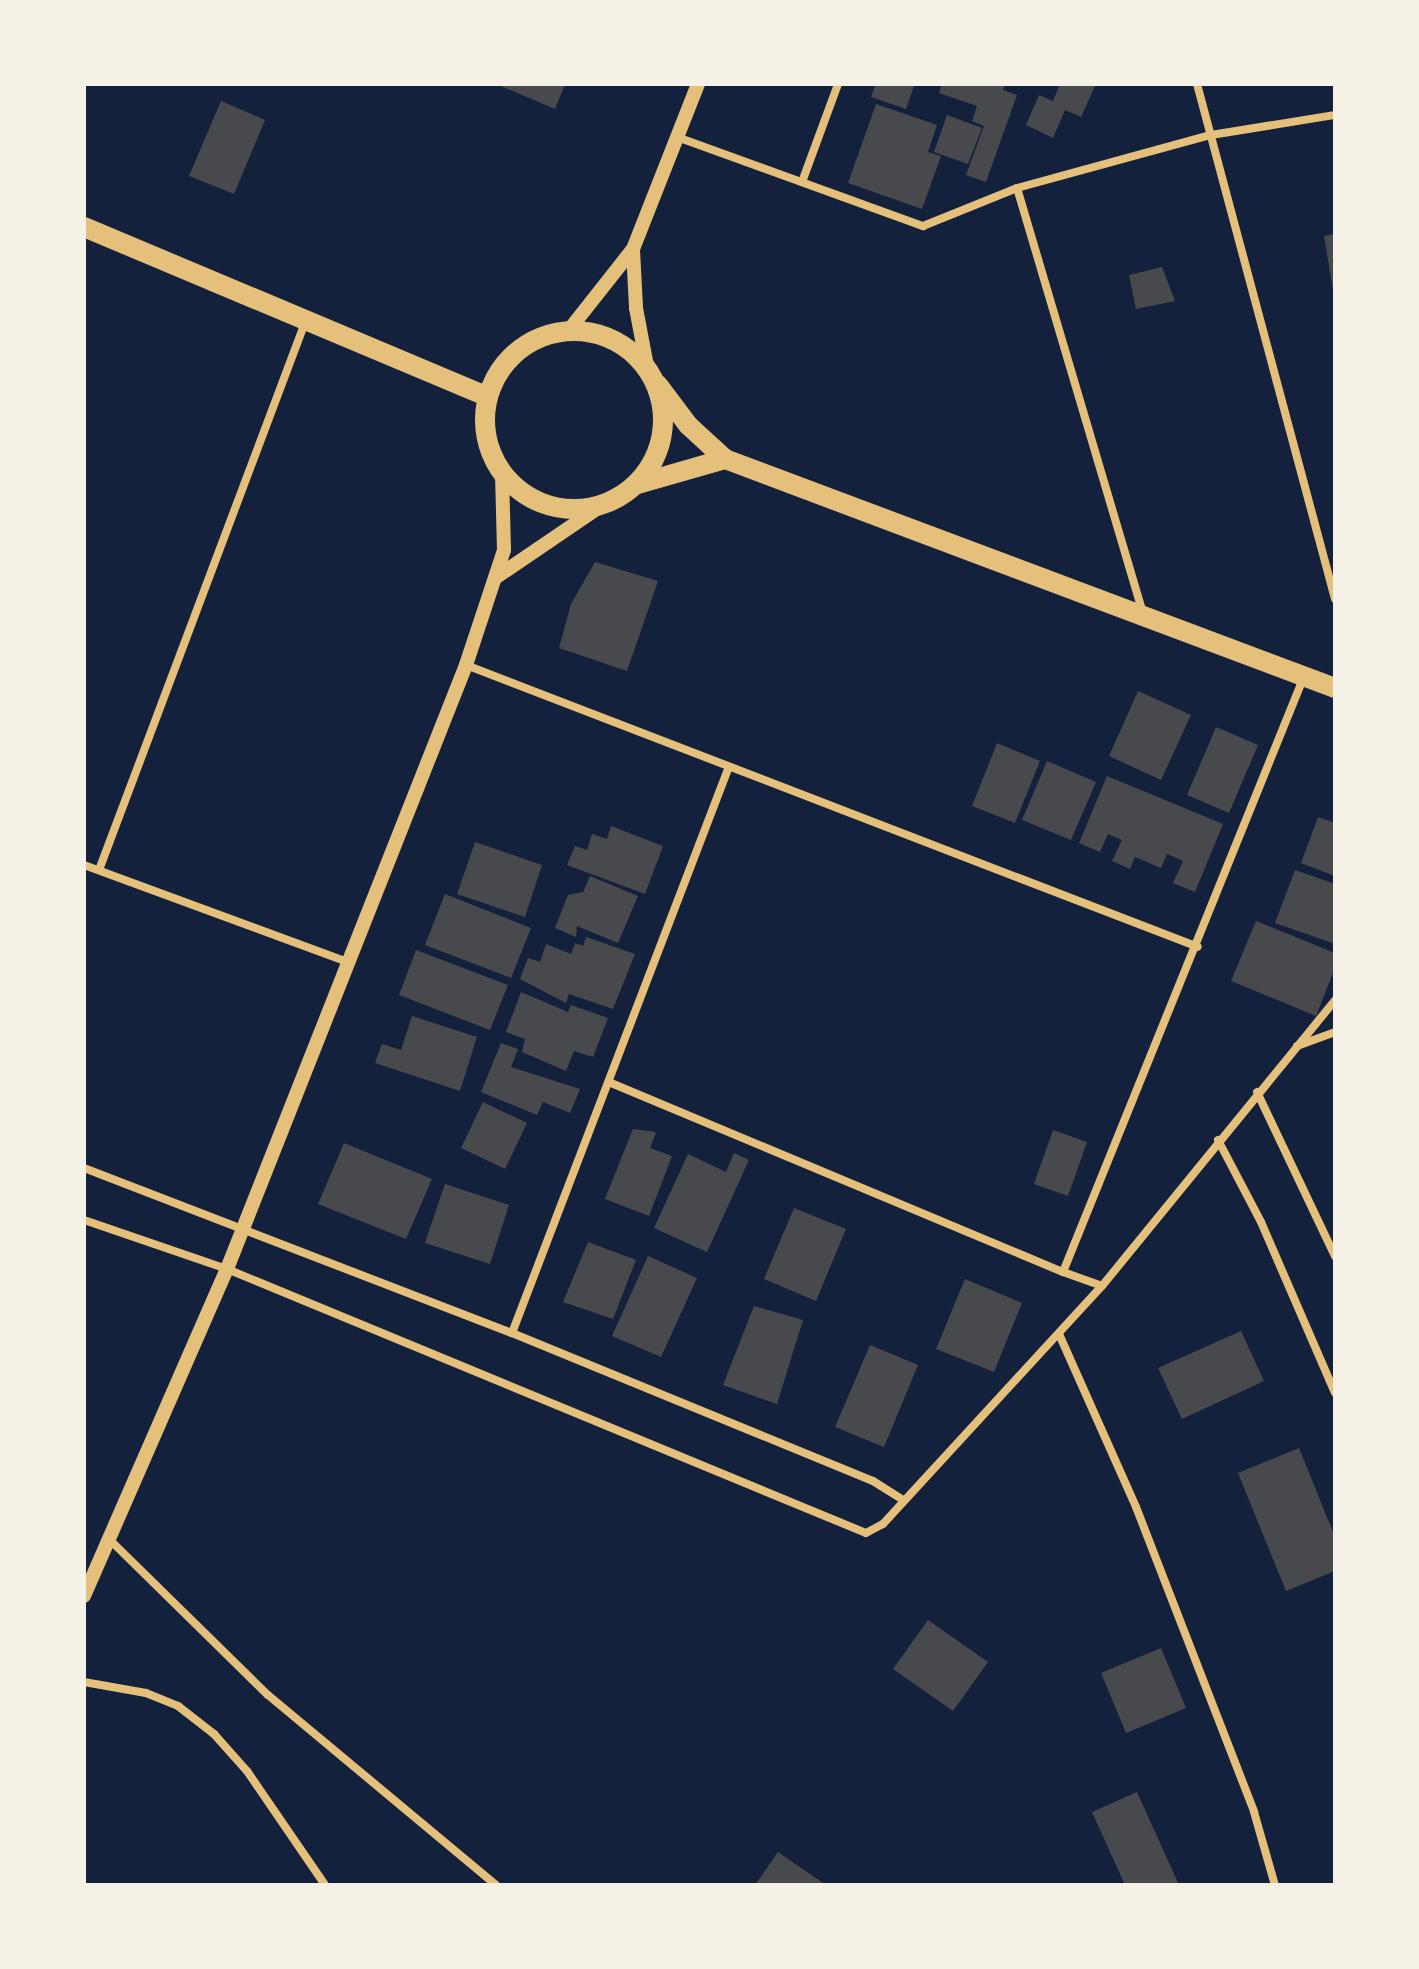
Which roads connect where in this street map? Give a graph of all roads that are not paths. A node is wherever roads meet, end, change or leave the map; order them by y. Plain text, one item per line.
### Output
1 (698, 84) edge
2 (838, 84) edge
3 (1197, 84) edge
4 (1335, 115) edge
5 (1211, 135) junction
6 (677, 137) junction
7 (802, 182) junction
8 (1017, 188) junction
9 (84, 227) edge
10 (633, 249) junction
11 (306, 319) junction
12 (569, 330) junction
13 (647, 366) junction
14 (658, 385) junction
15 (487, 396) junction
16 (725, 459) junction
17 (502, 474) junction
18 (638, 484) junction
19 (601, 506) junction
20 (498, 576) junction
21 (1335, 599) edge
22 (1145, 618) junction
23 (466, 665) junction
24 (1303, 678) junction
25 (1335, 688) edge
26 (728, 769) junction
27 (84, 865) edge
28 (99, 870) junction
29 (1198, 947) junction
30 (352, 964) junction
31 (1335, 1000) edge
32 (1335, 1032) edge
33 (1296, 1046) junction
34 (611, 1083) junction
35 (1257, 1092) junction
36 (1218, 1140) junction
37 (84, 1168) edge
38 (84, 1220) edge
39 (244, 1228) junction
40 (1335, 1256) edge
41 (227, 1269) junction
42 (1063, 1272) junction
43 (1102, 1286) junction
44 (512, 1333) junction
45 (1059, 1334) junction
46 (1335, 1393) edge
47 (902, 1499) junction
48 (110, 1540) junction
49 (84, 1596) edge
50 (84, 1682) edge
51 (325, 1885) edge
52 (496, 1885) edge
53 (1275, 1885) edge

1 - 6 street
2 - 7 street
3 - 5 street
4 - 5 street
5 - 8 street
5 - 21 street
6 - 7 street
6 - 10 street
7 - 8 street
8 - 22 street
9 - 11 main road
10 - 12 street
10 - 13 street
11 - 15 main road
11 - 28 street
12 - 13 main road
12 - 15 main road
13 - 14 main road
14 - 16 main road
14 - 18 main road
15 - 17 main road
16 - 18 main road
16 - 22 main road
17 - 19 main road
17 - 20 street
18 - 19 main road
19 - 20 street
20 - 23 street
22 - 24 main road
23 - 26 street
23 - 30 street
24 - 25 main road
24 - 29 street
26 - 29 street
26 - 34 street
27 - 28 street
28 - 30 street
29 - 42 street
30 - 39 street
31 - 33 street
32 - 33 street
33 - 35 street
34 - 42 street
34 - 44 street
35 - 36 street
35 - 40 street
36 - 43 street
36 - 46 street
37 - 39 street
38 - 41 street
39 - 41 street
39 - 44 street
41 - 47 street
41 - 48 street
42 - 43 street
43 - 45 street
44 - 47 street
45 - 47 street
45 - 53 street
48 - 49 street
48 - 52 street
50 - 51 street

